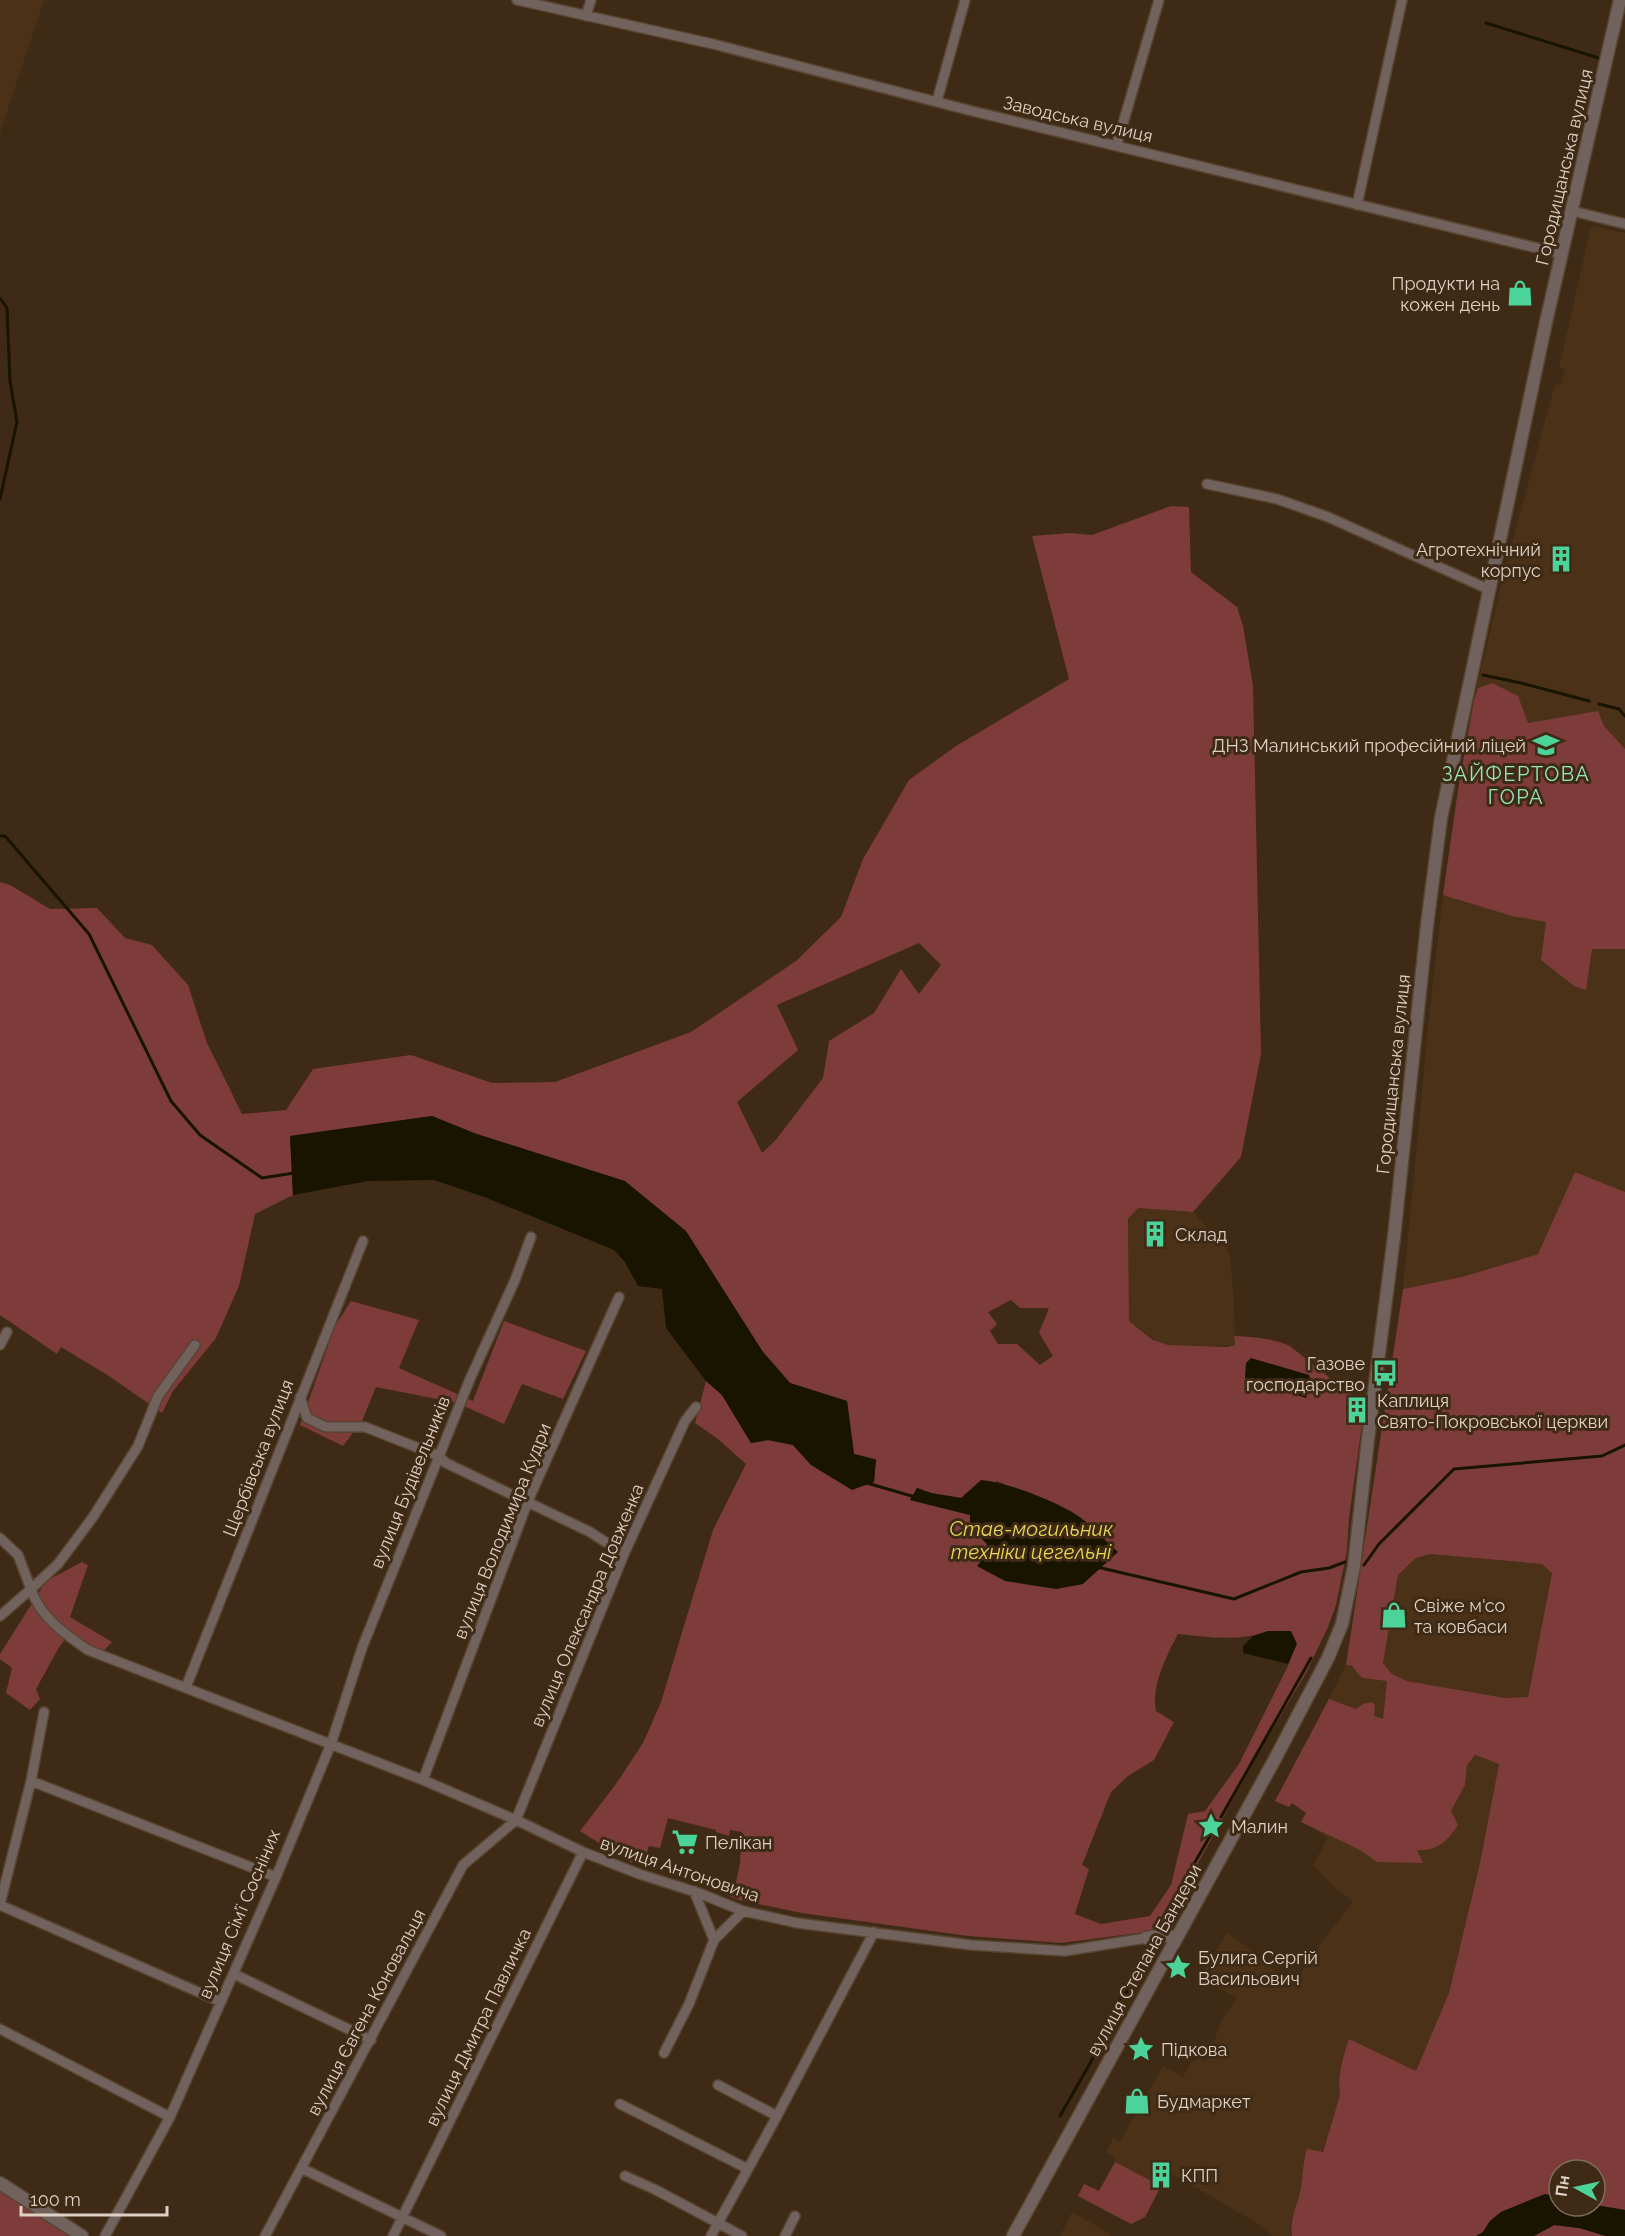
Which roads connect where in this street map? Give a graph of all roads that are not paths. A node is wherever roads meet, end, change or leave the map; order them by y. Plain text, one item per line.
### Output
1 (517, 0) edge
2 (591, 0) edge
3 (965, 0) edge
4 (1159, 0) edge
5 (1402, 0) edge
6 (1620, 0) edge
7 (586, 16) junction
8 (937, 101) junction
9 (1117, 144) junction
10 (1357, 205) junction
11 (1572, 211) junction
12 (1625, 224) edge
13 (1562, 254) junction
14 (1207, 484) dead end
15 (1488, 589) junction
16 (531, 1237) dead end
17 (363, 1241) dead end
18 (619, 1297) dead end
19 (7, 1332) dead end
20 (0, 1345) edge
21 (195, 1345) dead end
22 (300, 1397) junction
23 (696, 1407) dead end
24 (439, 1456) junction
25 (528, 1501) junction
26 (0, 1538) edge
27 (624, 1554) junction
28 (1354, 1566) joint
29 (31, 1589) junction
30 (0, 1616) edge
31 (186, 1687) junction
32 (44, 1712) dead end
33 (331, 1743) junction
34 (423, 1780) junction
35 (32, 1781) junction
36 (516, 1820) junction
37 (583, 1852) junction
38 (276, 1877) junction
39 (694, 1891) junction
40 (0, 1905) edge
41 (743, 1911) junction
42 (874, 1932) junction
43 (1146, 1938) joint
44 (1176, 1938) junction
45 (714, 1940) junction
46 (234, 1974) junction
47 (221, 2002) junction
48 (0, 2029) edge
49 (371, 2040) junction
50 (664, 2053) dead end
51 (718, 2085) dead end
52 (620, 2104) dead end
53 (777, 2116) junction
54 (170, 2117) junction
55 (301, 2168) junction
56 (748, 2169) junction
57 (625, 2176) dead end
58 (5, 2186) edge
59 (795, 2216) dead end
60 (403, 2217) junction
61 (718, 2223) junction
62 (82, 2236) edge
63 (105, 2236) edge
64 (265, 2236) edge
65 (393, 2236) edge
66 (441, 2236) edge
67 (711, 2236) edge
68 (742, 2236) edge
69 (785, 2236) edge
70 (1013, 2236) edge

1 - 7 street, Заводська вулиця
2 - 7 street
3 - 8 street
4 - 9 street
5 - 10 street
6 - 11 street, Городищанська вулиця
7 - 8 street, Заводська вулиця
8 - 9 street, Заводська вулиця
9 - 10 street, Заводська вулиця
10 - 13 street, Заводська вулиця
11 - 12 street
11 - 13 street, Городищанська вулиця
13 - 15 street, Городищанська вулиця
14 - 15 street
15 - 28 street, Городищанська вулиця
16 - 24 street, вулиця Будівельників
17 - 22 street, Щербівська вулиця
18 - 25 street, вулиця Володимира Кудри
19 - 20 street
21 - 29 street
22 - 24 street
22 - 31 street, Щербівська вулиця
23 - 27 street, вулиця Олександра Довженка
24 - 25 street
24 - 33 street, вулиця Будівельників
25 - 27 street
25 - 34 street, вулиця Володимира Кудри
26 - 29 street
27 - 36 street, вулиця Олександра Довженка
28 - 44 street, вулиця Степана Бандери
29 - 30 street
29 - 31 street
31 - 33 street
32 - 35 street
33 - 34 street, вулиця Антоновича
33 - 38 street, вулиця Сім’ї Сосніних
34 - 36 street, вулиця Антоновича
35 - 38 street
35 - 40 street
36 - 37 street, вулиця Антоновича
36 - 49 street, вулиця Євгена Коновальця
37 - 39 street, вулиця Антоновича
37 - 60 street, вулиця Дмитра Павличка
38 - 46 street, вулиця Сім’ї Сосніних
39 - 41 street, вулиця Антоновича
39 - 45 street
40 - 47 street
41 - 42 street, вулиця Антоновича
41 - 45 street
42 - 43 street, вулиця Антоновича
42 - 53 street
43 - 44 street
44 - 70 street, вулиця Степана Бандери
45 - 50 street
46 - 47 street, вулиця Сім’ї Сосніних
46 - 49 street
47 - 54 street, вулиця Сім’ї Сосніних
48 - 54 street
49 - 55 street, вулиця Євгена Коновальця
51 - 53 street
52 - 56 street
53 - 56 street
54 - 63 street, вулиця Сім’ї Сосніних
55 - 60 street
55 - 64 street, вулиця Євгена Коновальця
56 - 61 street
57 - 61 street
58 - 62 street
59 - 69 street
60 - 65 street, вулиця Дмитра Павличка
60 - 66 street
61 - 67 street
61 - 68 street

